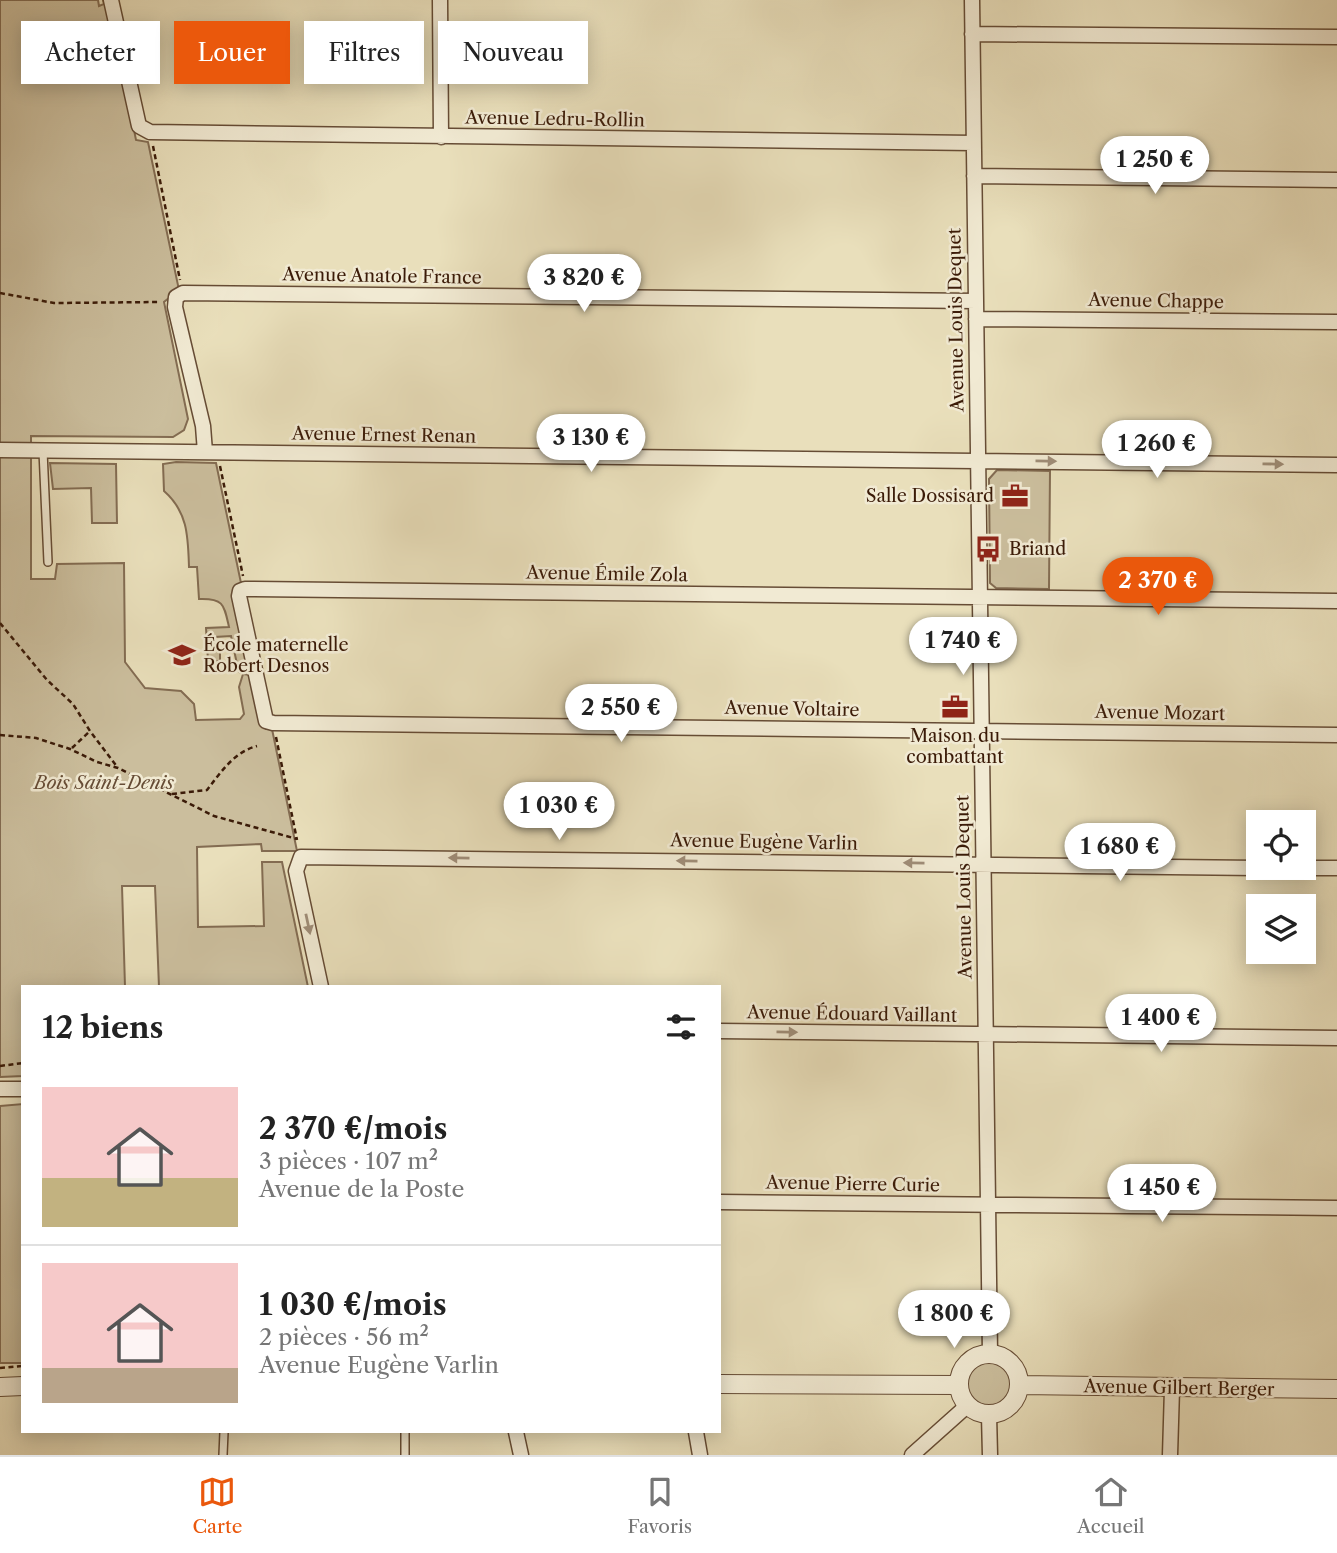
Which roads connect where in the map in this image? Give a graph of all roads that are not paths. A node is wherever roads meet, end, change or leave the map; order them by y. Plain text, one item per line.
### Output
1 (111, 0) edge
2 (439, 0) edge
3 (972, 0) edge
4 (972, 34) junction
5 (1337, 37) edge
6 (441, 136) junction
7 (973, 143) junction
8 (974, 176) junction
9 (1337, 180) edge
10 (976, 301) junction
11 (975, 319) junction
12 (1337, 323) edge
13 (0, 450) edge
14 (43, 450) junction
15 (212, 453) junction
16 (978, 461) junction
17 (1337, 465) edge
18 (48, 562) dead end
19 (979, 598) junction
20 (1337, 601) edge
21 (270, 722) joint
22 (982, 731) junction
23 (1337, 735) edge
24 (982, 864) junction
25 (1246, 867) edge
26 (1316, 868) edge
27 (1337, 869) edge
28 (321, 985) edge
29 (721, 1031) edge
30 (985, 1034) junction
31 (1337, 1038) edge
32 (0, 1089) edge
33 (21, 1089) edge
34 (721, 1202) edge
35 (987, 1204) junction
36 (1337, 1208) edge
37 (990, 1354) junction
38 (721, 1384) edge
39 (959, 1385) junction
40 (1020, 1385) junction
41 (21, 1386) edge
42 (0, 1387) edge
43 (1171, 1389) junction
44 (1337, 1389) edge
45 (968, 1405) junction
46 (989, 1415) junction
47 (224, 1433) edge
48 (405, 1433) edge
49 (516, 1433) edge
50 (695, 1433) edge
51 (223, 1455) edge
52 (405, 1455) edge
53 (521, 1455) edge
54 (700, 1455) edge
55 (912, 1455) edge
56 (990, 1455) edge
57 (1170, 1455) edge

1 - 6 street, Avenue Ledru-Rollin
2 - 6 street
3 - 4 street, Avenue Louis Dequet
4 - 5 street
4 - 7 street, Avenue Louis Dequet
6 - 7 street, Avenue Ledru-Rollin
7 - 8 street, Avenue Louis Dequet
8 - 9 street
8 - 10 street, Avenue Louis Dequet
10 - 11 street, Avenue Louis Dequet
10 - 15 street, Avenue Anatole France
11 - 12 street, Avenue Chappe
11 - 16 street, Avenue Louis Dequet
13 - 14 street, Avenue Ernest Renan
14 - 15 street, Avenue Ernest Renan
14 - 18 lane
15 - 16 street, Avenue Ernest Renan
16 -> 17 street, Avenue Ernest Renan
16 - 19 street, Avenue Louis Dequet
19 - 20 street, Avenue Émile Zola
19 - 21 street, Avenue Émile Zola
19 - 22 street, Avenue Louis Dequet
21 - 22 street, Avenue Voltaire
22 - 23 street, Avenue Mozart
22 - 24 street, Avenue Louis Dequet
24 - 25 street, Avenue Eugène Varlin
24 -> 28 street, Avenue Eugène Varlin
24 - 30 street, Avenue Louis Dequet
26 - 27 street
29 -> 30 street, Avenue Édouard Vaillant
30 - 31 street, Avenue Édouard Vaillant
30 - 35 street, Avenue Louis Dequet
32 - 33 street
34 - 35 street, Avenue Pierre Curie
35 - 36 street, Avenue Pierre Curie
35 - 37 street, Avenue Louis Dequet
37 - 39 street
37 - 40 street
38 - 39 street
39 - 45 street
40 - 43 street, Avenue Gilbert Berger
40 - 46 street
41 - 42 street
43 - 44 street, Avenue Gilbert Berger
43 - 57 street
45 - 46 street
45 - 55 street
46 - 56 street
47 - 51 lane
48 - 52 lane
49 - 53 street
50 - 54 street

